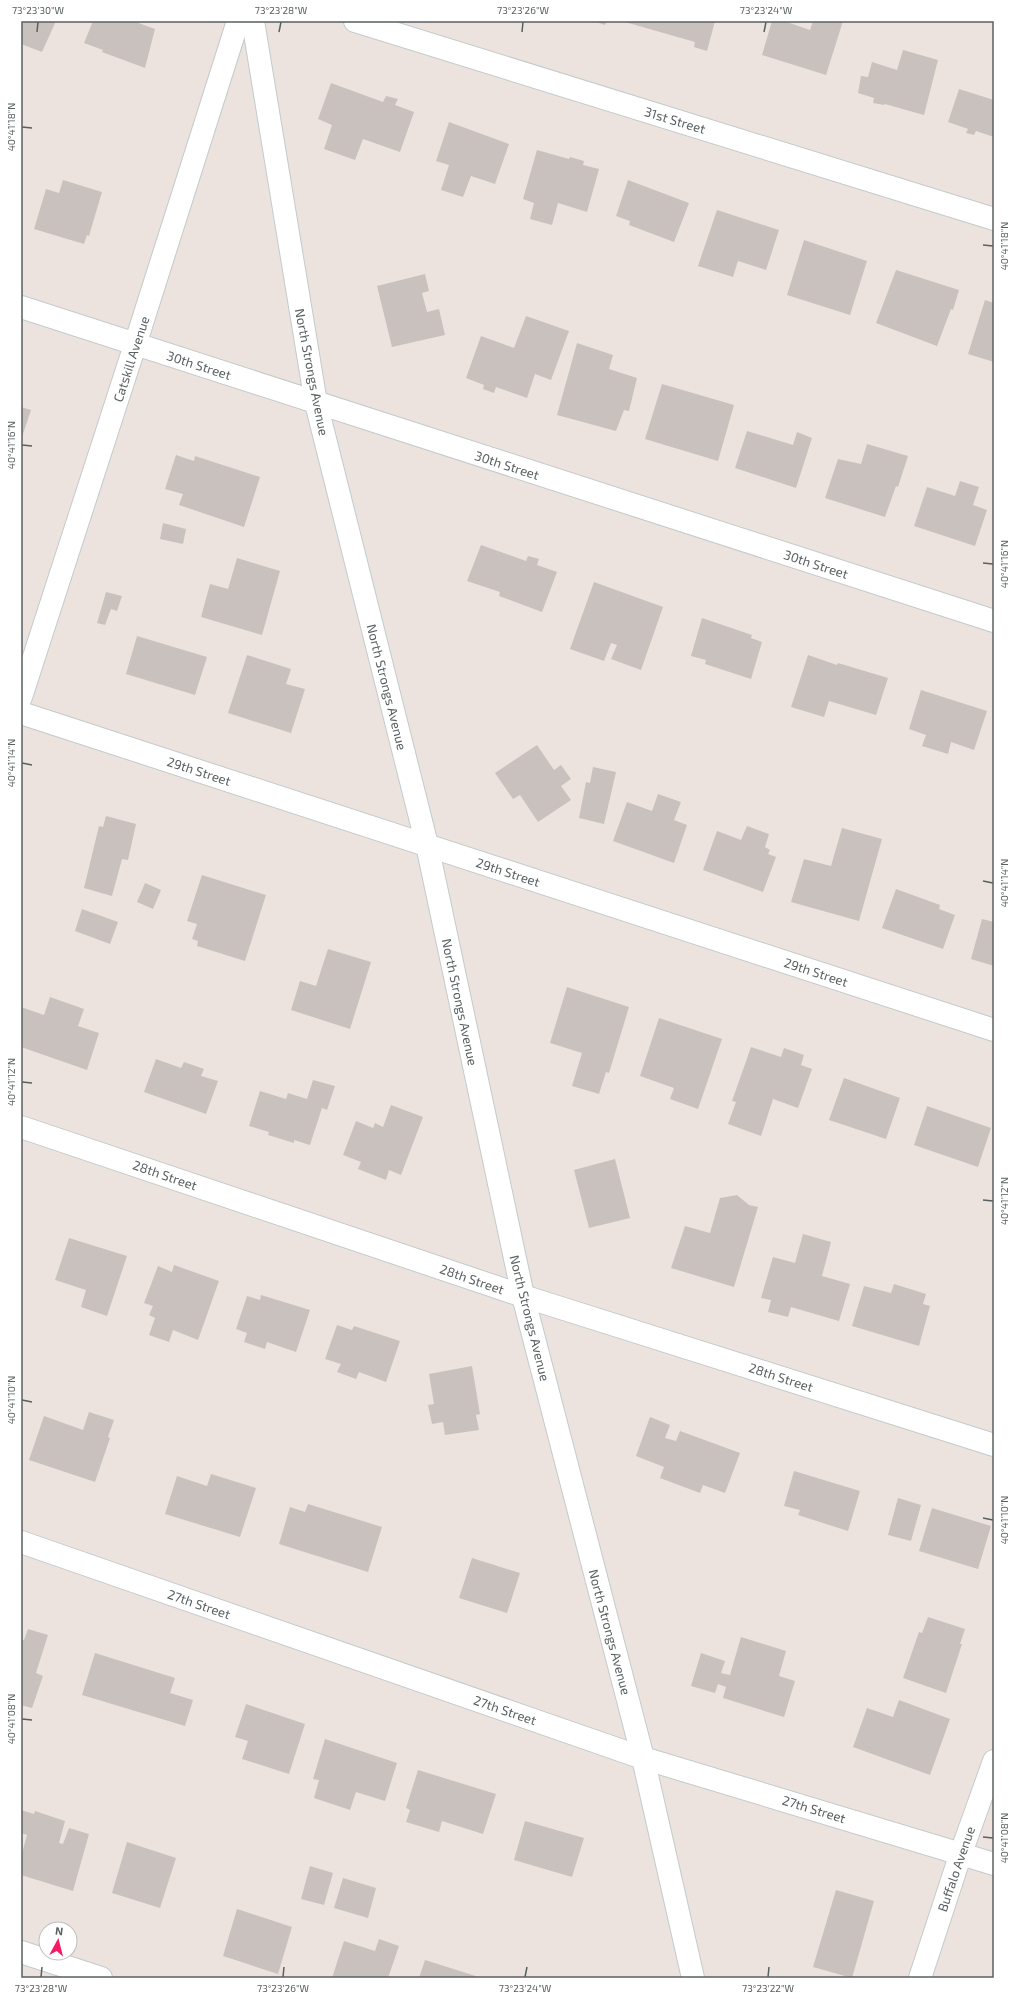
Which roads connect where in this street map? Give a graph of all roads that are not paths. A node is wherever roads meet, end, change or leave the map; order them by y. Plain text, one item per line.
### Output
1 (238, 21) edge
2 (253, 21) edge
3 (355, 21) edge
4 (994, 219) edge
5 (21, 307) edge
6 (135, 345) junction
7 (316, 403) junction
8 (994, 621) edge
9 (21, 697) edge
10 (21, 714) edge
11 (427, 846) junction
12 (994, 1030) edge
13 (21, 1127) edge
14 (523, 1296) junction
15 (994, 1445) edge
16 (21, 1542) edge
17 (643, 1758) junction
18 (994, 1761) edge
19 (961, 1854) junction
20 (994, 1864) edge
21 (21, 1952) edge
22 (101, 1978) edge
23 (693, 1978) edge
24 (920, 1978) edge

1 - 6 street, Catskill Avenue
2 - 7 street, North Strongs Avenue
3 - 4 street, 31st Street
5 - 6 street, 30th Street
6 - 7 street, 30th Street
6 - 9 street, Catskill Avenue
7 - 8 street, 30th Street
7 - 11 street, North Strongs Avenue
10 - 11 street, 29th Street
11 - 12 street, 29th Street
11 - 14 street, North Strongs Avenue
13 - 14 street, 28th Street
14 - 15 street, 28th Street
14 - 17 street, North Strongs Avenue
16 - 17 street, 27th Street
17 - 19 street, 27th Street
17 - 23 street, North Strongs Avenue
18 - 19 street, Buffalo Avenue
19 - 20 street, 27th Street
19 - 24 street, Buffalo Avenue
21 - 22 street

